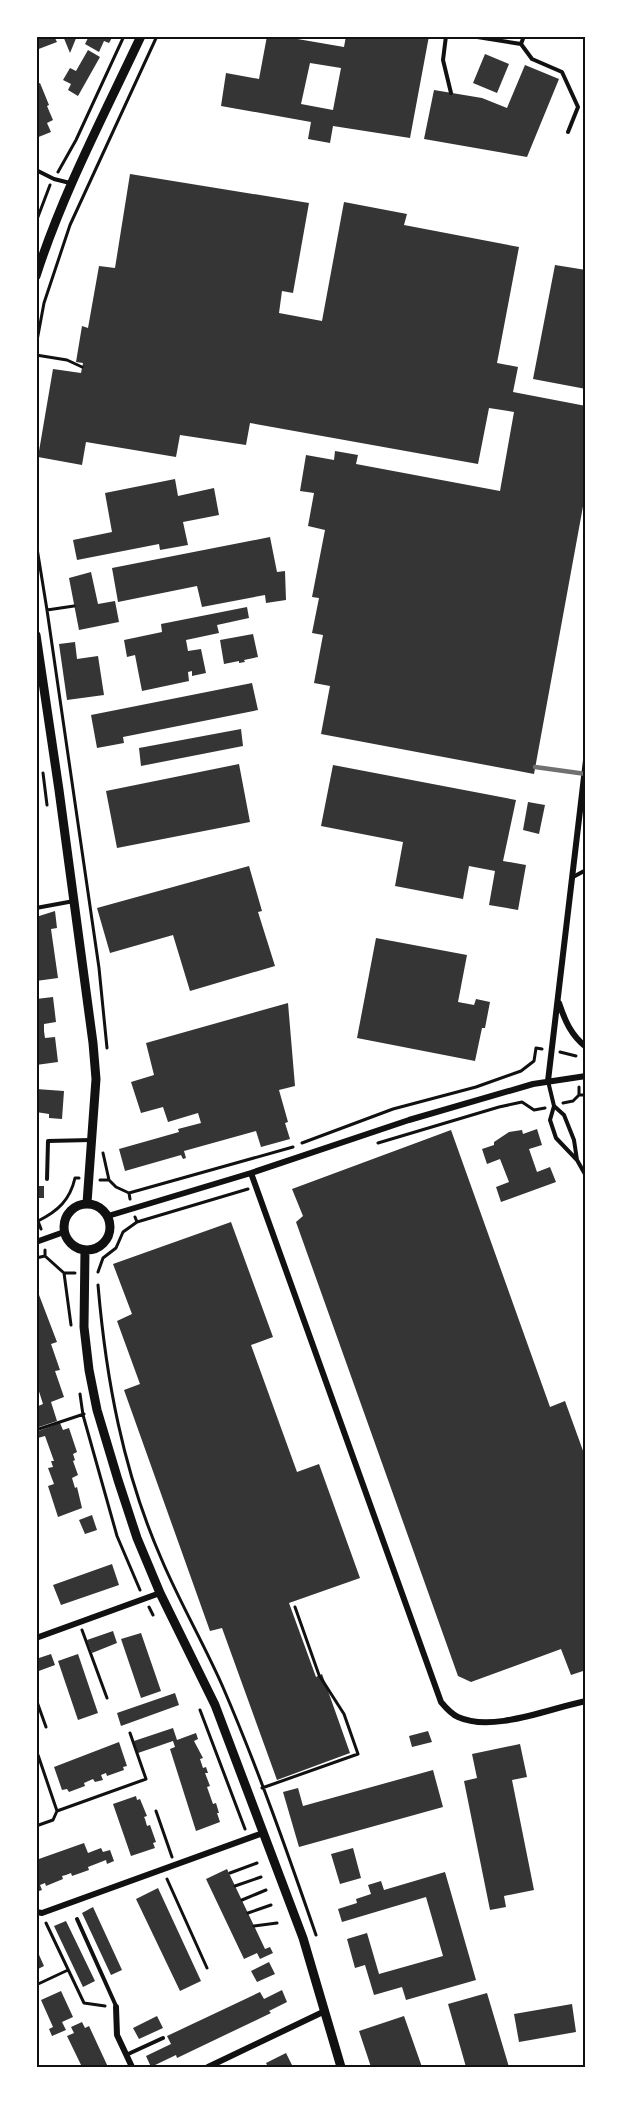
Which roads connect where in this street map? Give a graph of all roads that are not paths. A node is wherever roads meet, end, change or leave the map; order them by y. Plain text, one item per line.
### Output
1 (141, 36) edge
2 (446, 36) edge
3 (471, 36) edge
4 (524, 36) edge
5 (521, 44) junction
6 (452, 93) dead end
7 (568, 132) dead end
8 (36, 170) edge
9 (71, 183) junction
10 (36, 276) edge
11 (36, 635) edge
12 (38, 657) edge
13 (586, 760) edge
14 (586, 808) edge
15 (579, 813) junction
16 (586, 870) edge
17 (572, 878) junction
18 (74, 901) junction
19 (36, 908) edge
20 (558, 1001) junction
21 (586, 1047) edge
22 (586, 1076) edge
23 (548, 1082) junction
24 (554, 1106) junction
25 (92, 1140) junction
26 (577, 1160) junction
27 (251, 1173) junction
28 (586, 1176) edge
29 (48, 1179) dead end
30 (87, 1203) junction
31 (108, 1216) junction
32 (64, 1232) junction
33 (36, 1242) edge
34 (85, 1250) junction
35 (160, 1593) junction
36 (36, 1638) edge
37 (586, 1701) edge
38 (263, 1833) junction
39 (39, 1912) edge
40 (77, 1919) dead end
41 (116, 2007) joint
42 (325, 2011) junction
43 (163, 2038) dead end
44 (126, 2055) junction
45 (132, 2067) edge
46 (208, 2067) edge
47 (341, 2067) edge

1 - 9 street
2 - 6 lane
3 - 5 lane
4 - 5 lane
5 - 7 lane
8 - 9 lane
9 - 10 street
11 - 12 street
12 - 18 street
13 - 15 street
14 - 15 lane
15 - 17 street
16 - 17 lane
17 - 20 street
18 - 19 lane
18 - 25 street
20 - 21 street
20 - 23 street
22 - 23 street
23 - 24 lane
23 - 27 street
24 - 26 lane
24 - 26 lane
25 - 29 lane
25 - 30 street
26 - 28 lane
27 - 31 street
27 - 37 street
30 - 31 street
30 - 32 street
31 - 34 street
32 - 33 street
32 - 34 street
34 - 35 street
35 - 36 street
35 - 38 street
38 - 39 street
38 - 42 street
40 - 41 lane
41 - 44 street
42 - 46 street
42 - 47 street
43 - 44 lane
44 - 45 street

